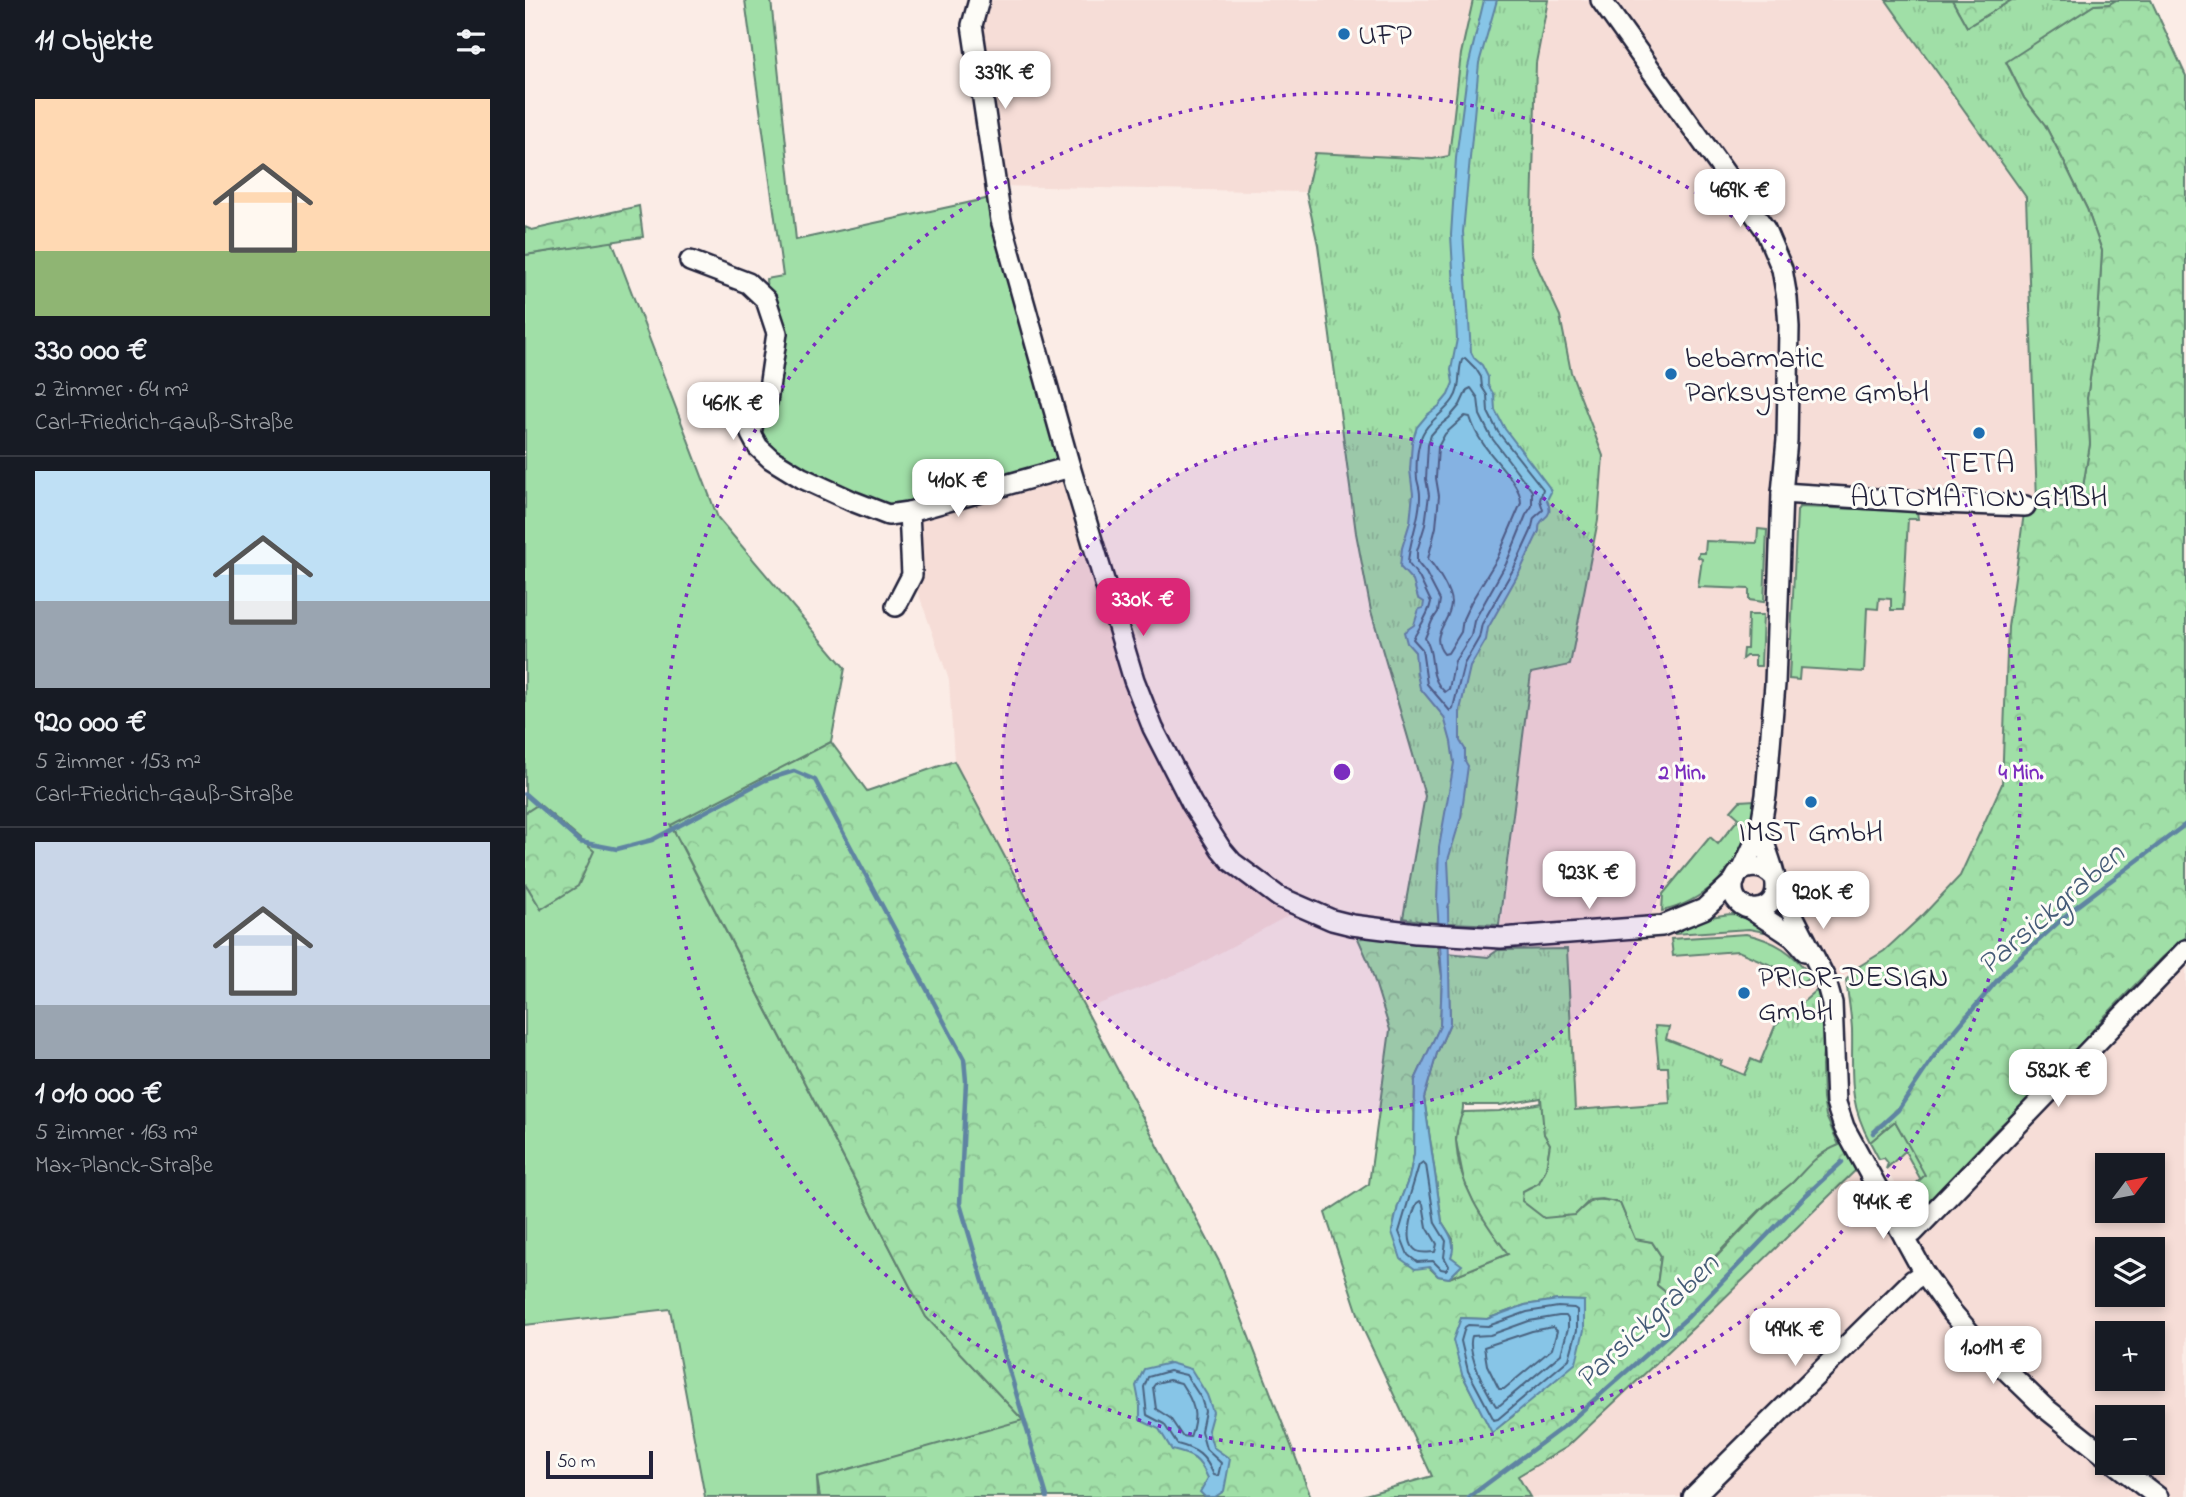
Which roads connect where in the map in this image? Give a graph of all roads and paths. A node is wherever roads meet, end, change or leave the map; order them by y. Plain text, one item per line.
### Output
1 (979, 0) edge
2 (1601, 0) edge
3 (690, 261) dead end
4 (1070, 467) junction
5 (1782, 493) junction
6 (2025, 506) dead end
7 (909, 512) junction
8 (897, 606) dead end
9 (1760, 831) junction
10 (1739, 875) junction
11 (1775, 880) junction
12 (1704, 909) junction
13 (1750, 909) junction
14 (2186, 950) edge
15 (1819, 968) junction
16 (1905, 1238) junction
17 (1924, 1273) junction
18 (2095, 1447) edge
19 (2127, 1475) edge
20 (2146, 1493) edge
21 (1693, 1497) edge

1 - 4 street
2 - 5 street
3 - 7 street
4 - 7 street
4 - 12 street
5 - 6 street
5 - 9 street
7 - 8 street
9 - 10 street
9 - 11 street
10 - 11 street
10 - 12 street
10 - 13 street
11 - 13 street
11 - 15 street
12 - 13 street
13 - 15 street
14 - 16 street
15 - 16 street
16 - 17 street
17 - 18 street
17 - 21 street
19 - 20 street

